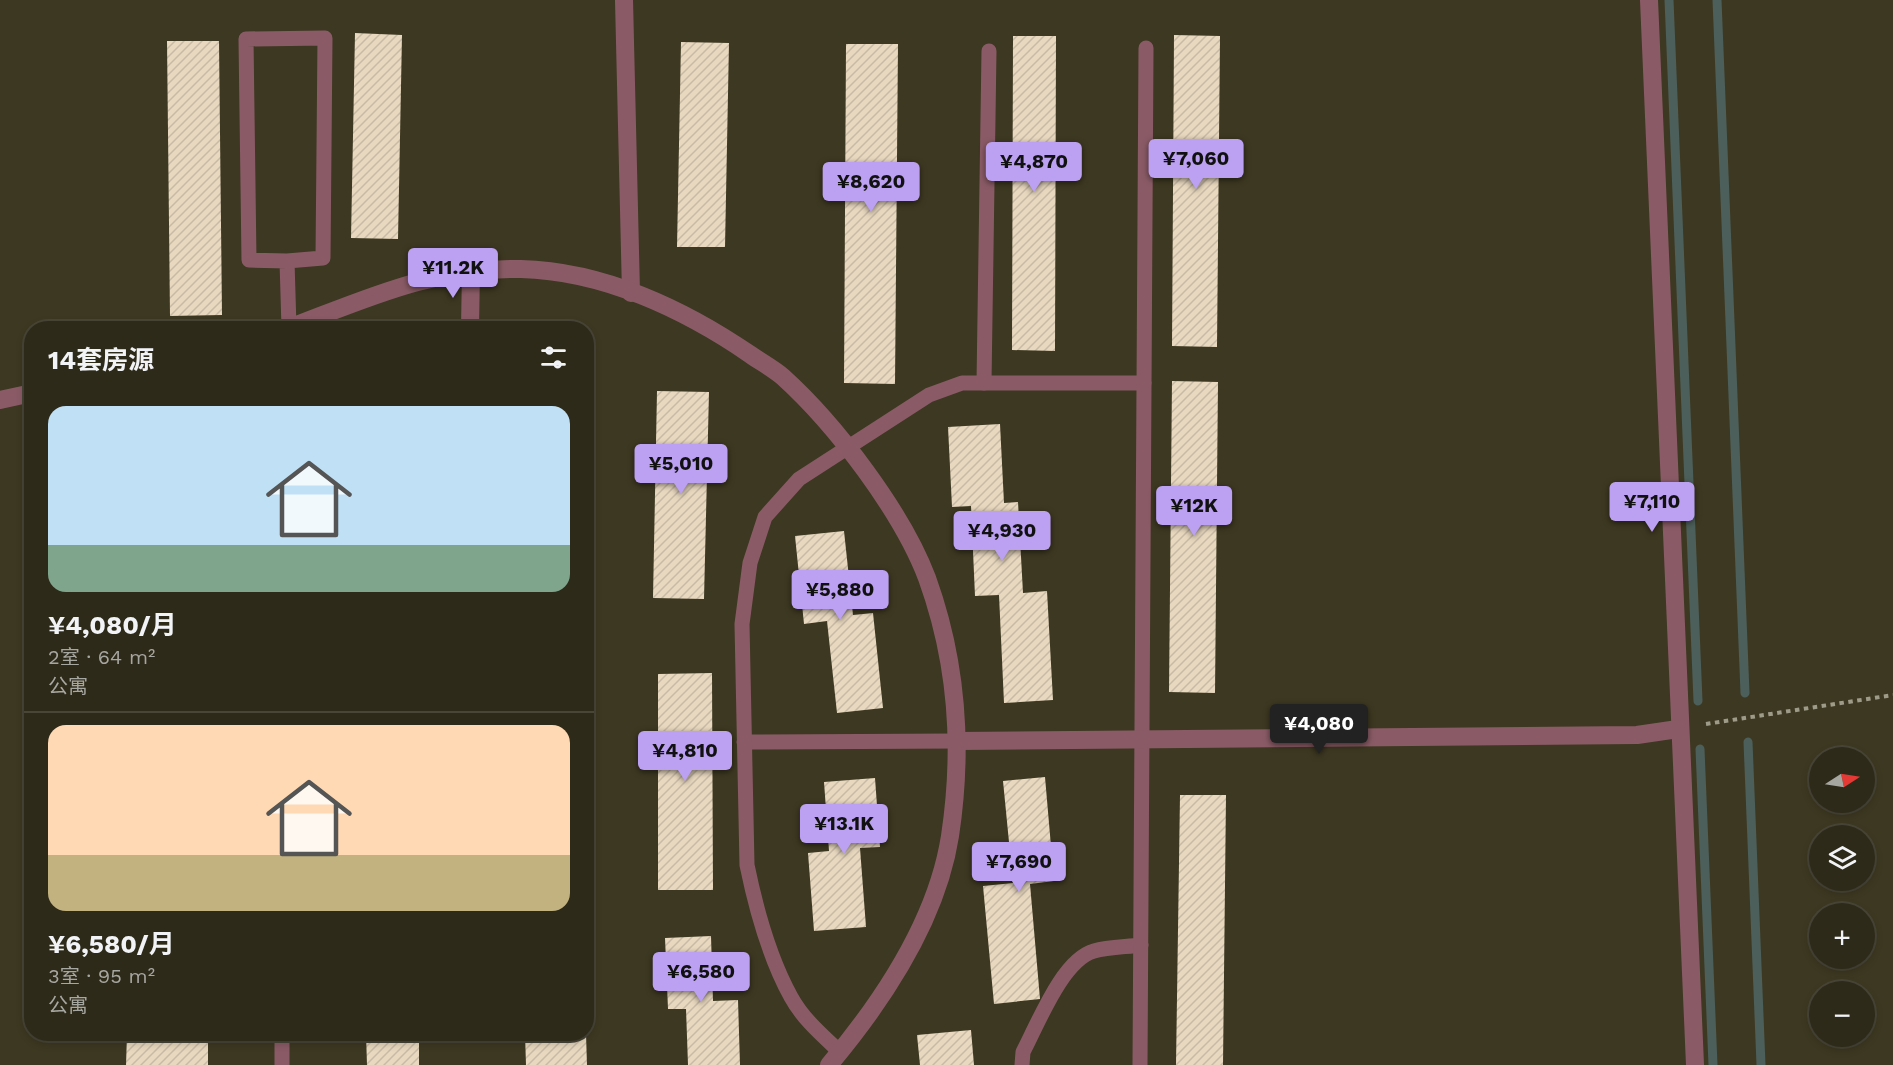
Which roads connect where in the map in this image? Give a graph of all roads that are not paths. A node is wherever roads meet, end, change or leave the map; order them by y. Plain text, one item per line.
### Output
1 (624, 0) edge
2 (1649, 0) edge
3 (1146, 48) dead end
4 (989, 51) dead end
5 (287, 261) junction
6 (471, 270) junction
7 (632, 293) junction
8 (289, 321) edge
9 (307, 321) edge
10 (470, 321) edge
11 (984, 383) junction
12 (1144, 383) junction
13 (24, 395) edge
14 (0, 400) edge
15 (847, 449) junction
16 (1678, 729) junction
17 (1142, 739) junction
18 (957, 741) junction
19 (744, 742) junction
20 (1141, 945) junction
21 (282, 1041) edge
22 (834, 1058) edge
23 (282, 1065) edge
24 (1022, 1065) edge
25 (1140, 1065) edge
26 (1695, 1065) edge

1 - 7 street
2 - 16 street
3 - 12 lane
4 - 11 lane
5 - 5 lane
5 - 8 lane
6 - 7 street
6 - 9 street
6 - 10 street
7 - 15 street
11 - 12 lane
11 - 15 lane
12 - 17 lane
13 - 14 street
15 - 18 street
15 - 19 lane
16 - 17 street
16 - 26 street
17 - 18 street
17 - 20 lane
18 - 19 lane
18 - 22 street
19 - 22 lane
20 - 24 lane
20 - 25 lane
21 - 23 lane

